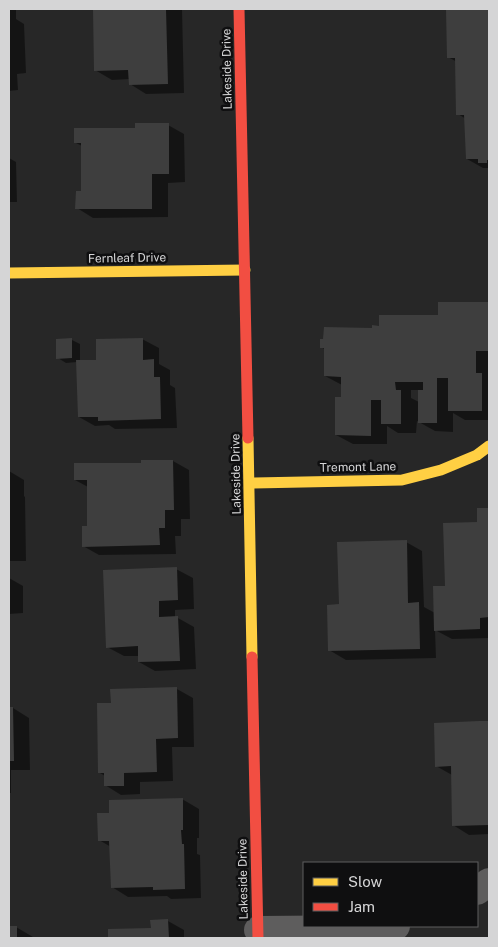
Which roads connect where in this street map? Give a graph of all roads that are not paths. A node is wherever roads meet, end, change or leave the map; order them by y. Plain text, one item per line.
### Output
1 (239, 9) edge
2 (245, 270) junction
3 (9, 273) edge
4 (489, 446) edge
5 (250, 483) junction
6 (489, 882) edge
7 (478, 890) edge
8 (392, 927) edge
9 (258, 934) edge

1 - 2 main road, Lakeside Drive
2 - 3 main road, Fernleaf Drive
2 - 5 main road, Lakeside Drive
4 - 5 main road, Tremont Lane
5 - 9 main road, Lakeside Drive
6 - 7 street
8 - 9 street

